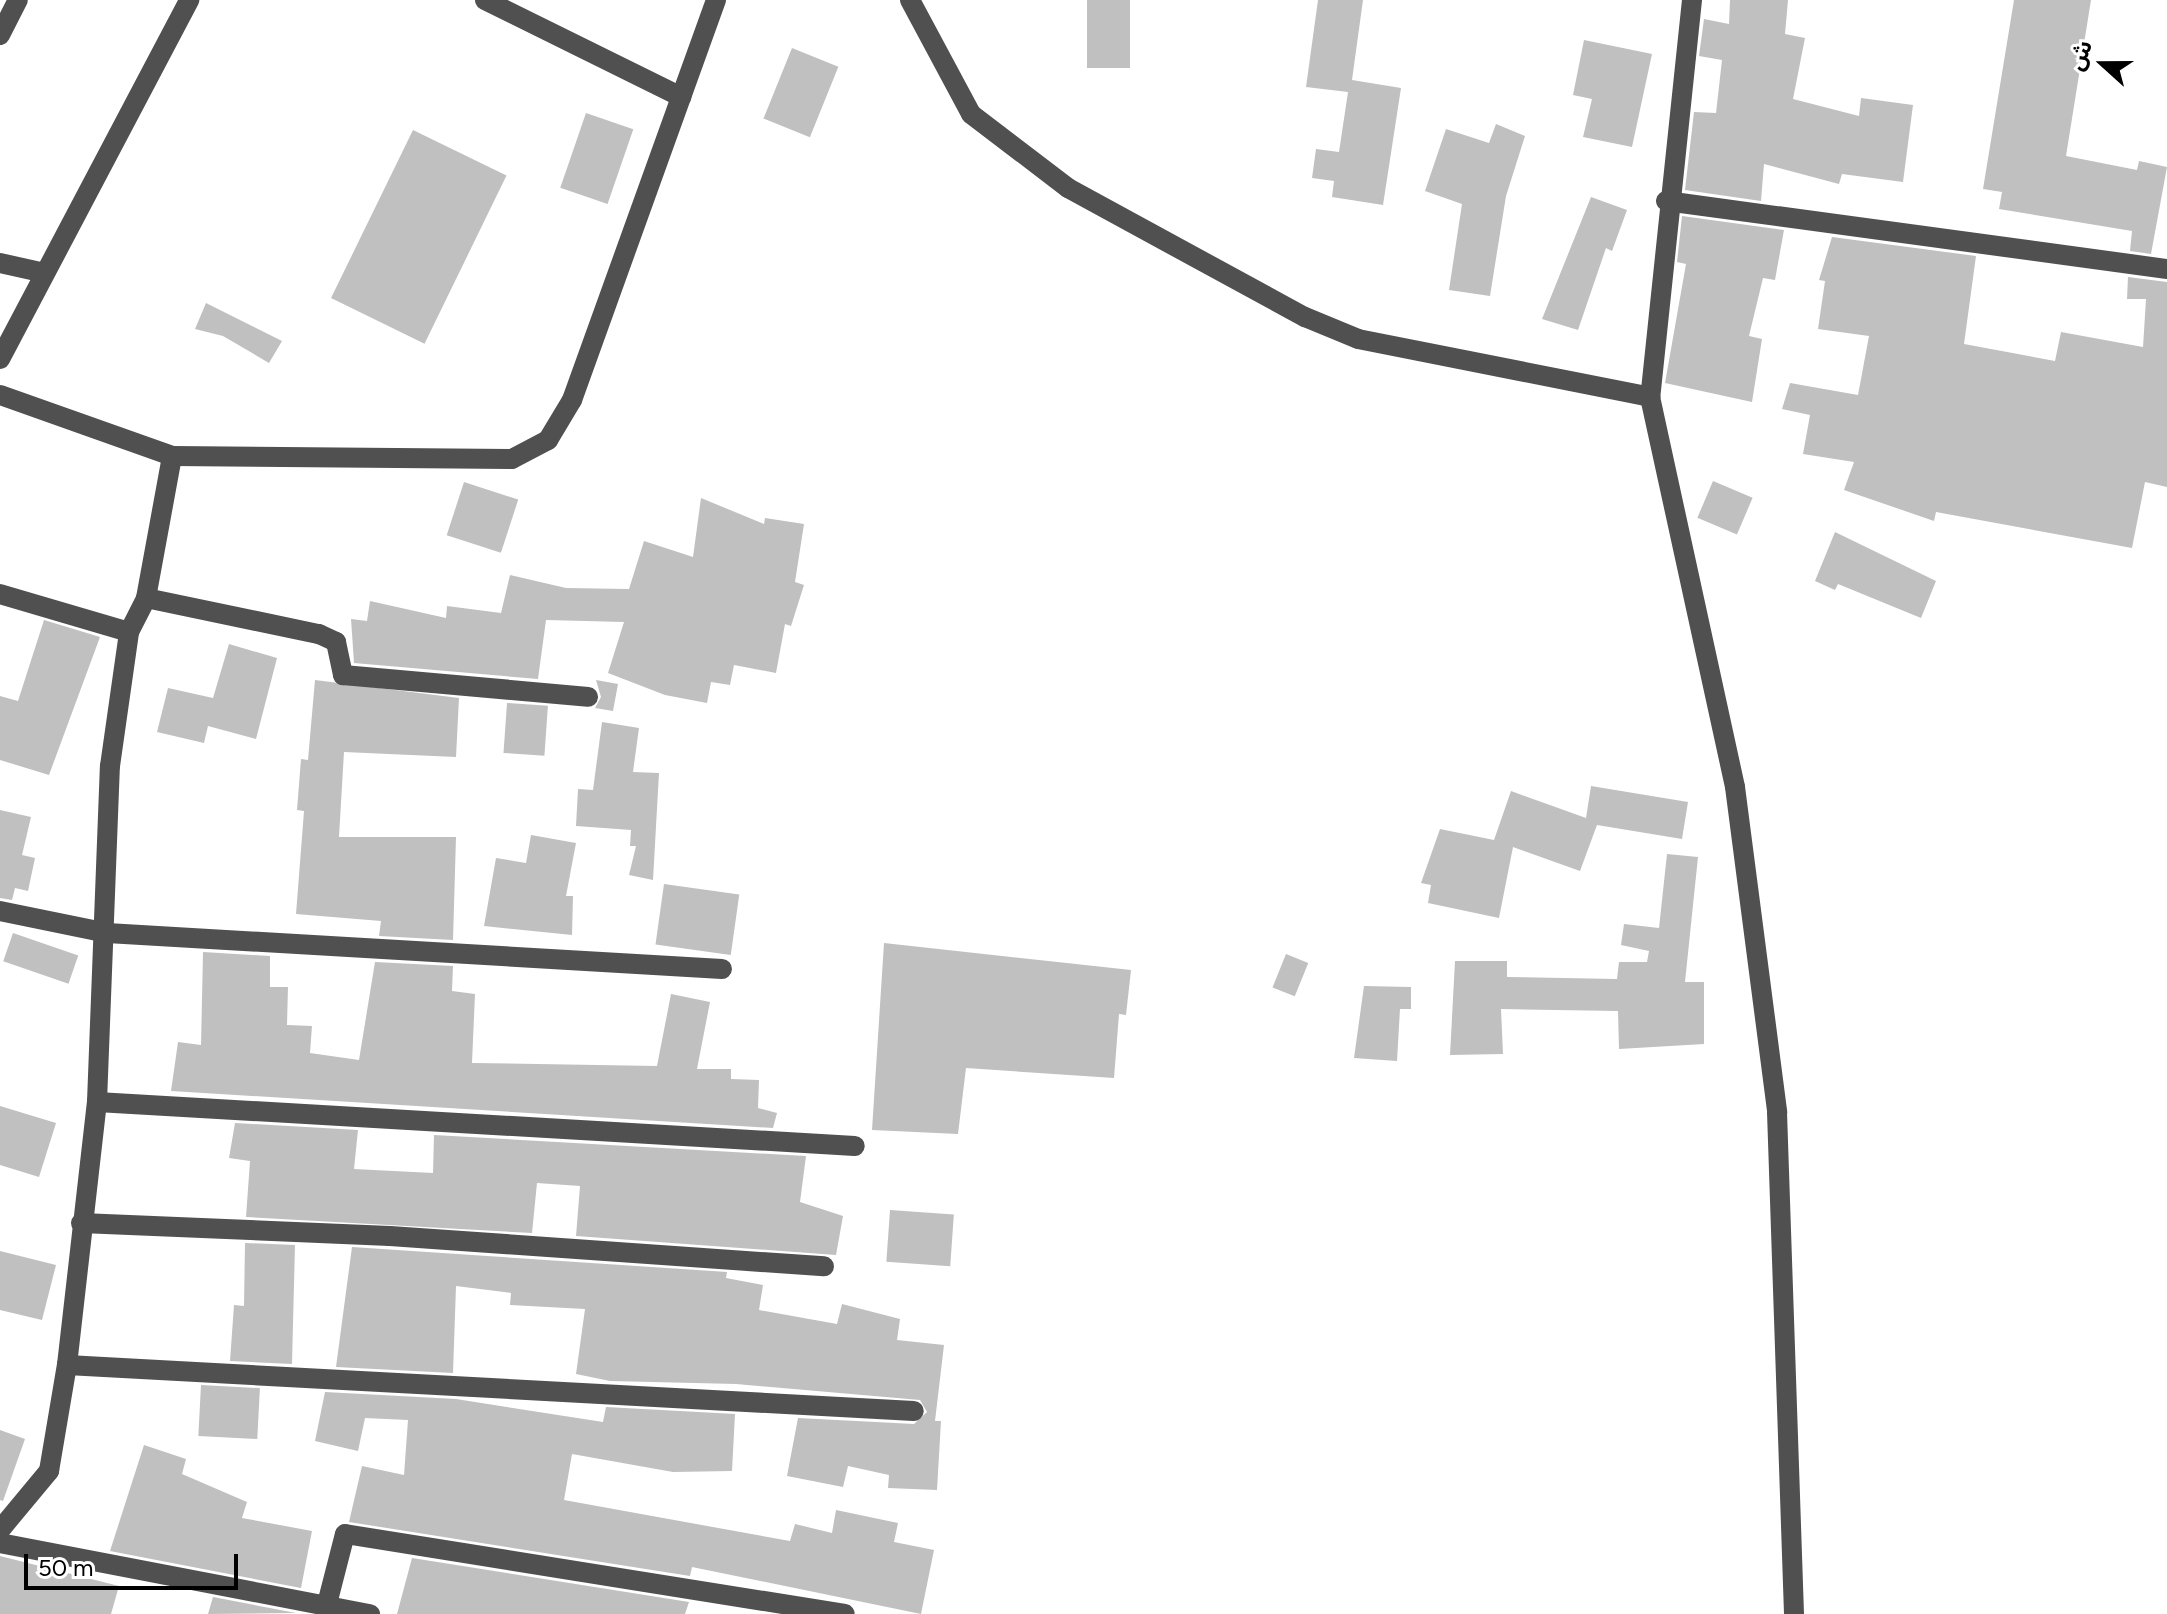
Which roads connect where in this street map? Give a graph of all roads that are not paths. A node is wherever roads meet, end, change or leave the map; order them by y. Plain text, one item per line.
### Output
1 (18, 0) edge
2 (189, 0) edge
3 (485, 0) edge
4 (716, 0) edge
5 (910, 0) edge
6 (1692, 0) edge
7 (0, 35) edge
8 (681, 97) junction
9 (1666, 201) junction
10 (0, 263) edge
11 (2167, 269) edge
12 (45, 273) junction
13 (0, 359) edge
14 (0, 395) edge
15 (1650, 397) junction
16 (172, 456) junction
17 (0, 594) edge
18 (146, 598) junction
19 (129, 632) junction
20 (588, 697) dead end
21 (0, 911) edge
22 (107, 933) junction
23 (722, 969) dead end
24 (97, 1102) junction
25 (855, 1146) dead end
26 (81, 1223) junction
27 (824, 1266) dead end
28 (67, 1365) junction
29 (914, 1411) dead end
30 (0, 1530) edge
31 (0, 1543) edge
32 (327, 1604) junction
33 (370, 1614) edge
34 (845, 1614) edge
35 (1794, 1614) edge

1 - 7 street
2 - 12 street
3 - 8 street
4 - 8 street
5 - 15 street
6 - 9 street
8 - 16 street
9 - 11 street
9 - 15 street
10 - 12 street
12 - 13 street
14 - 16 street
15 - 35 street
16 - 18 street
17 - 19 street
18 - 19 street
18 - 20 street
19 - 22 street
21 - 22 street
22 - 23 street
22 - 24 street
24 - 25 street
24 - 26 street
26 - 27 street
26 - 28 street
28 - 29 street
28 - 30 street
31 - 32 street
32 - 33 street
32 - 34 street

